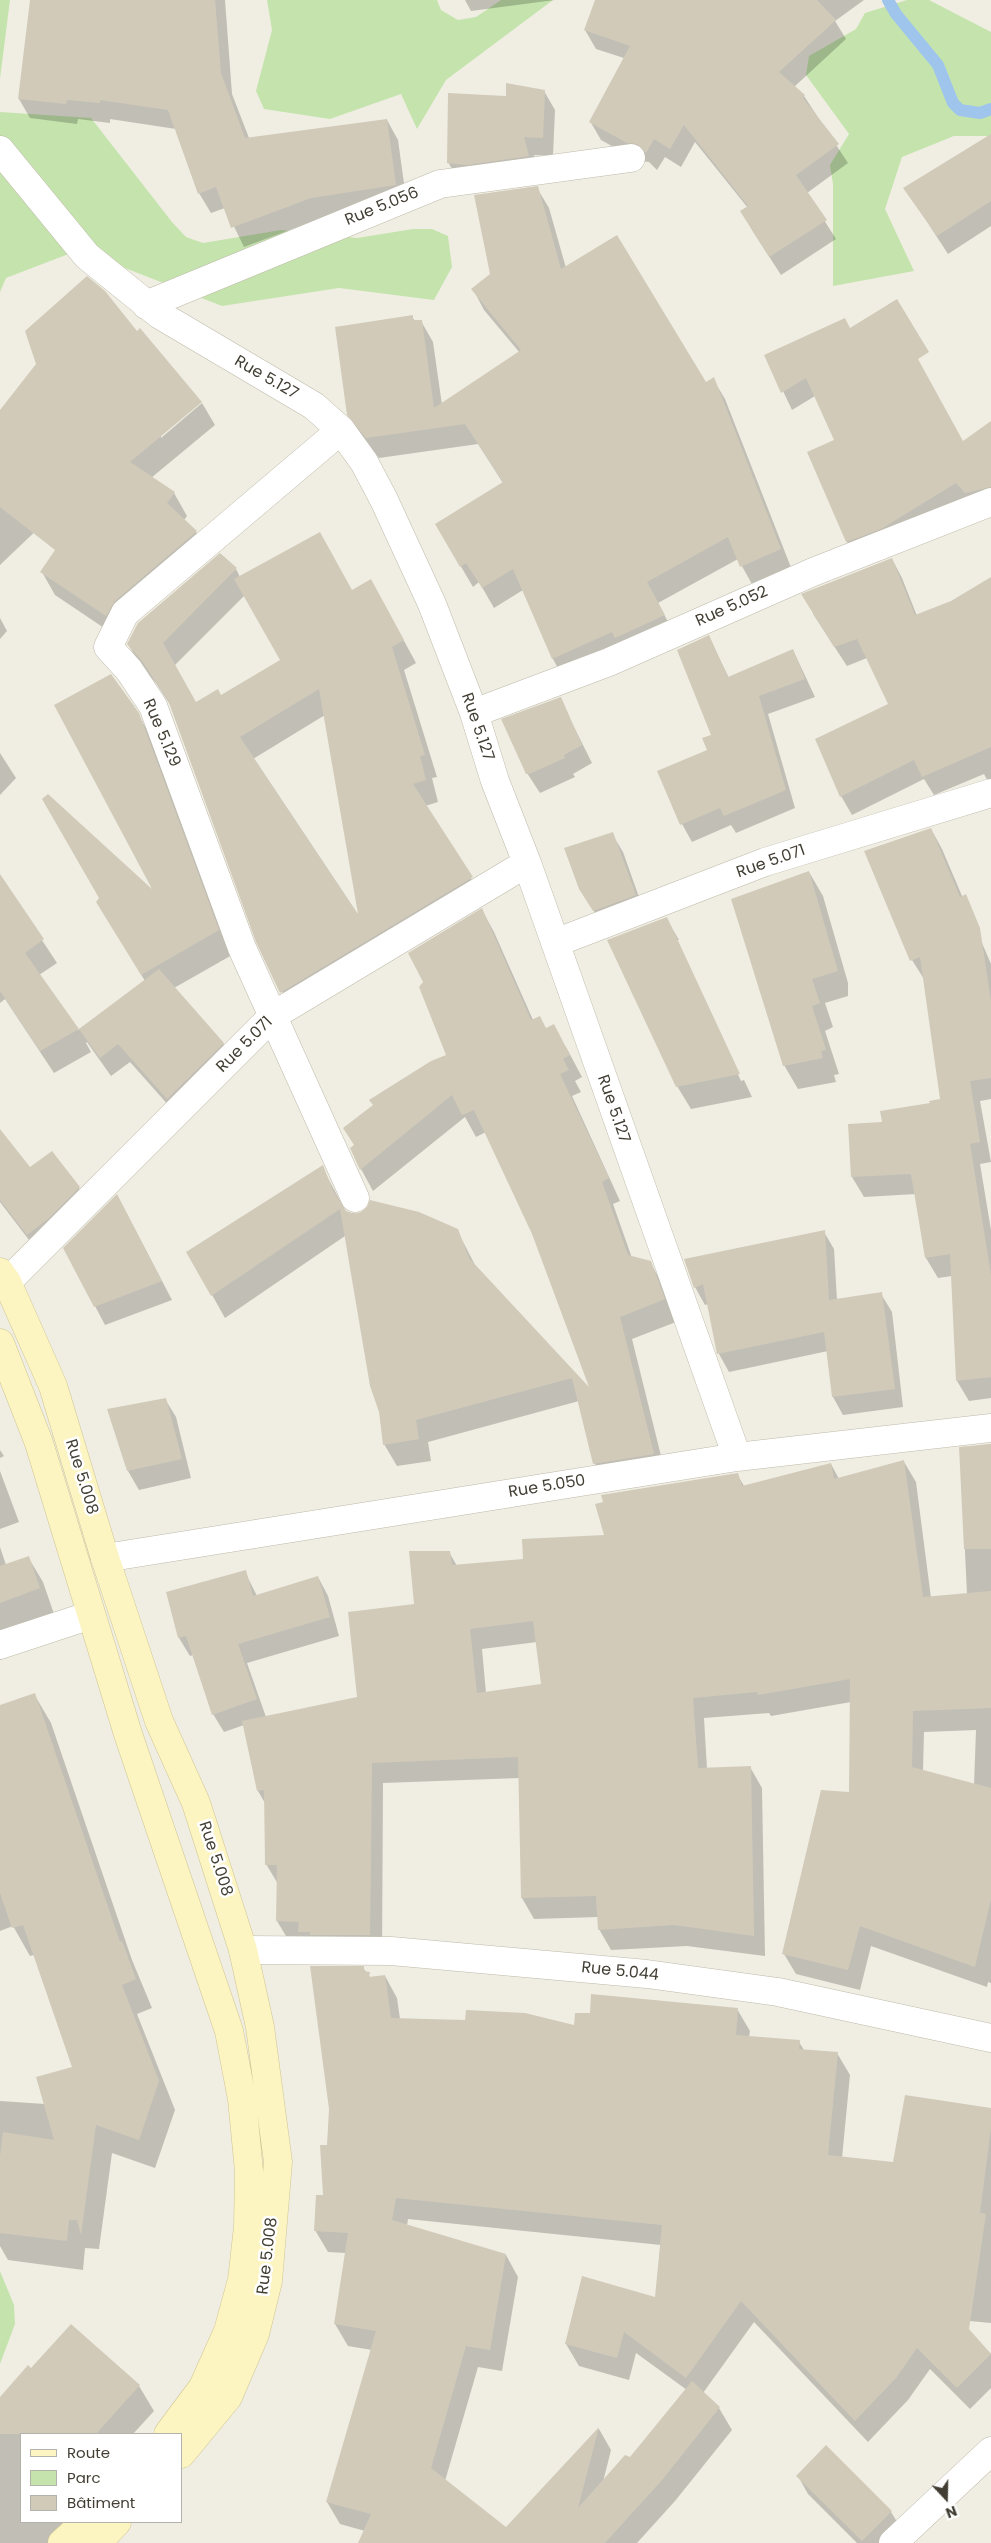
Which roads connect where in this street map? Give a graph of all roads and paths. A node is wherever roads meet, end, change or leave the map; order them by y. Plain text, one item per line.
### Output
1 (0, 150) edge
2 (632, 158) dead end
3 (146, 304) junction
4 (341, 430) junction
5 (991, 502) edge
6 (474, 713) junction
7 (991, 793) edge
8 (527, 863) junction
9 (555, 943) junction
10 (274, 1015) junction
11 (355, 1198) dead end
12 (4, 1277) edge
13 (0, 1343) edge
14 (991, 1428) edge
15 (737, 1457) junction
16 (106, 1558) junction
17 (91, 1615) junction
18 (0, 1646) edge
19 (243, 1950) junction
20 (991, 2038) edge
21 (169, 2433) edge
22 (990, 2452) edge
23 (182, 2453) edge
24 (116, 2523) edge
25 (94, 2538) edge
26 (62, 2543) edge
27 (893, 2543) edge

1 - 3 street, Rue 5.127
2 - 3 street, Rue 5.056
3 - 4 street, Rue 5.127
4 - 6 street, Rue 5.127
4 - 10 street, Rue 5.129
5 - 6 street, Rue 5.052
6 - 8 street, Rue 5.127
7 - 9 street, Rue 5.071
8 - 9 street, Rue 5.127
8 - 10 street, Rue 5.071
9 - 15 street, Rue 5.127
10 - 11 street, Rue 5.129
10 - 12 street, Rue 5.071
12 - 16 main road, Rue 5.008
13 - 17 main road, Rue 5.008
14 - 15 street, Rue 5.050
15 - 16 street, Rue 5.050
16 - 19 main road, Rue 5.008
17 - 18 street
17 - 21 main road, Rue 5.008
19 - 20 street, Rue 5.044
19 - 23 main road, Rue 5.008
22 - 27 street
24 - 25 main road
25 - 26 main road

